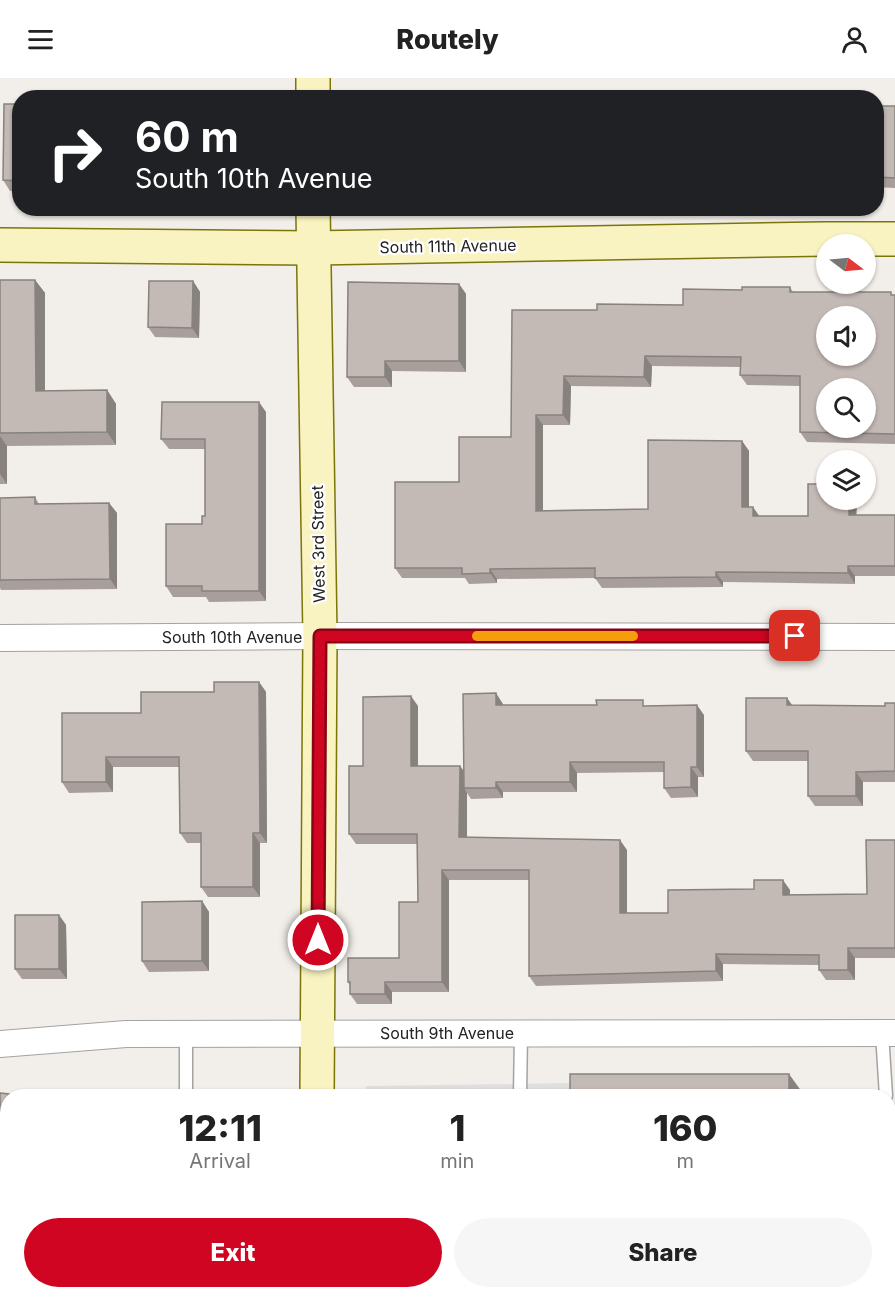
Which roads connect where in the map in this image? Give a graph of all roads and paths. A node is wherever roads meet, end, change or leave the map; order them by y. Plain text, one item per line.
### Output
1 (313, 216) edge
2 (895, 239) edge
3 (0, 244) edge
4 (313, 248) junction
5 (320, 636) junction
6 (895, 637) edge
7 (0, 638) edge
8 (317, 1033) junction
9 (521, 1033) junction
10 (889, 1033) edge
11 (186, 1035) junction
12 (0, 1044) edge
13 (186, 1089) edge
14 (317, 1089) edge
15 (520, 1089) edge
16 (886, 1089) edge

1 - 4 street, West 3rd Street
2 - 4 street, South 11th Avenue
3 - 4 street, South 11th Avenue
4 - 5 street, West 3rd Street
5 - 6 street, South 10th Avenue
5 - 7 street, South 10th Avenue
5 - 8 street, West 3rd Street
8 - 9 street, South 9th Avenue
8 - 11 street, South 9th Avenue
8 - 14 street, West 3rd Street
9 - 10 street, South 9th Avenue
9 - 15 lane
10 - 16 lane
11 - 12 street, South 9th Avenue
11 - 13 lane

